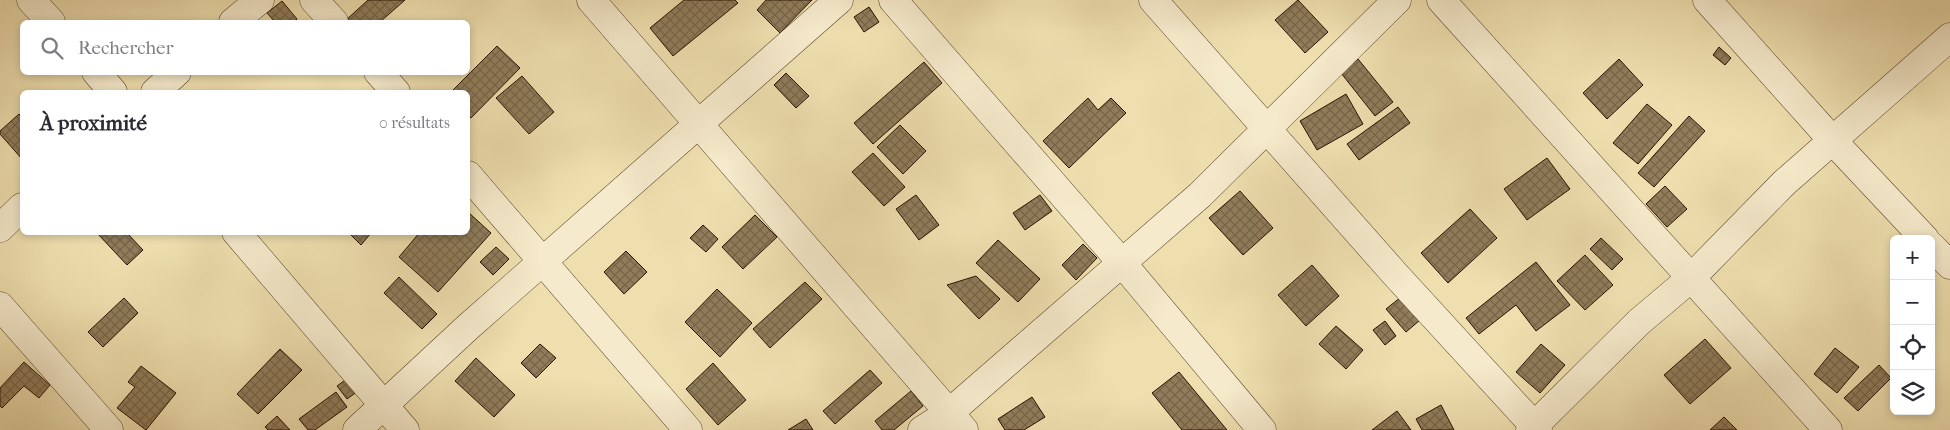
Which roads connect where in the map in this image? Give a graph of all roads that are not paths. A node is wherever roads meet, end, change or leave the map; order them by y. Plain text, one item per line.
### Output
1 (31, 0) edge
2 (260, 0) edge
3 (314, 0) edge
4 (591, 0) edge
5 (839, 0) edge
6 (893, 0) edge
7 (1153, 0) edge
8 (1397, 0) edge
9 (1441, 0) edge
10 (1708, 0) edge
11 (49, 20) edge
12 (235, 20) edge
13 (332, 20) edge
14 (1950, 37) edge
15 (99, 75) edge
16 (174, 75) edge
17 (381, 75) edge
18 (111, 90) edge
19 (157, 90) edge
20 (394, 90) edge
21 (698, 123) junction
22 (1267, 129) junction
23 (1833, 141) junction
24 (470, 176) edge
25 (20, 209) edge
26 (0, 228) edge
27 (239, 235) edge
28 (1921, 235) edge
29 (1935, 250) edge
30 (544, 262) junction
31 (1122, 263) junction
32 (1950, 265) edge
33 (1691, 278) junction
34 (0, 306) edge
35 (385, 406) junction
36 (956, 422) edge
37 (1534, 429) edge
38 (108, 430) edge
39 (357, 430) edge
40 (405, 430) edge
41 (688, 430) edge
42 (922, 430) edge
43 (1262, 430) edge
44 (1828, 430) edge

1 - 11 street
2 - 12 street
3 - 13 street
4 - 21 street
5 - 21 street
6 - 31 street
7 - 22 street
8 - 22 street
9 - 33 street
10 - 23 street
14 - 23 street
15 - 18 street
16 - 19 street
17 - 20 street
21 - 30 street
21 - 36 street
22 - 31 street
22 - 37 street
23 - 28 street
23 - 33 street
24 - 30 street
25 - 26 street
27 - 35 street
29 - 32 street
30 - 35 street
30 - 41 street
31 - 36 street
31 - 43 street
33 - 37 street
33 - 44 street
34 - 38 street
35 - 39 street
35 - 40 street
36 - 42 street

